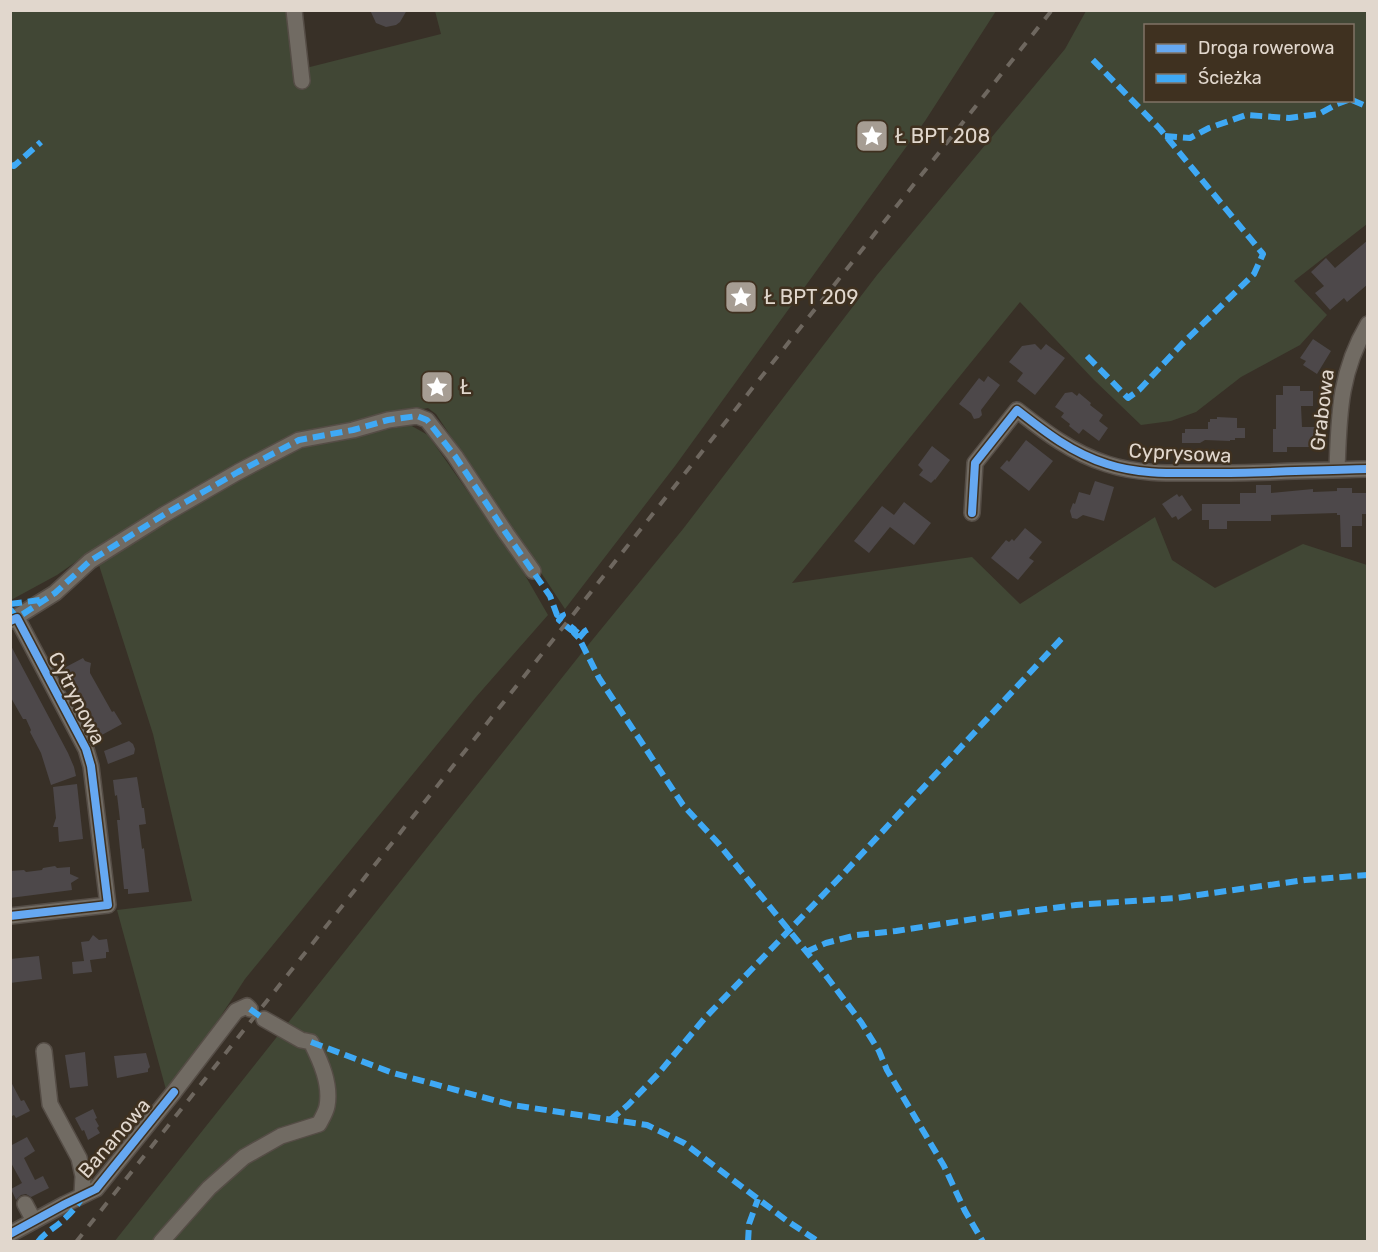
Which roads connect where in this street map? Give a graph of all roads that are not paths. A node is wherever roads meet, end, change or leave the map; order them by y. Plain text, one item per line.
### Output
1 (294, 10) edge
2 (302, 81) dead end
3 (1368, 324) edge
4 (1368, 469) edge
5 (1337, 470) junction
6 (972, 513) dead end
7 (533, 571) dead end
8 (14, 620) edge
9 (10, 916) edge
10 (250, 1009) dead end
11 (264, 1019) dead end
12 (44, 1051) dead end
13 (82, 1195) junction
14 (25, 1204) dead end
15 (34, 1221) junction
16 (10, 1234) edge
17 (161, 1242) edge

1 - 2 street
3 - 5 street, Grabowa
4 - 5 street, Cyprysowa
5 - 6 street, Cyprysowa
7 - 8 street
8 - 9 street, Cytrynowa
10 - 13 street, Bananowa
11 - 17 street
12 - 13 street
13 - 15 street, Bananowa
14 - 15 street
15 - 16 street, Bananowa

